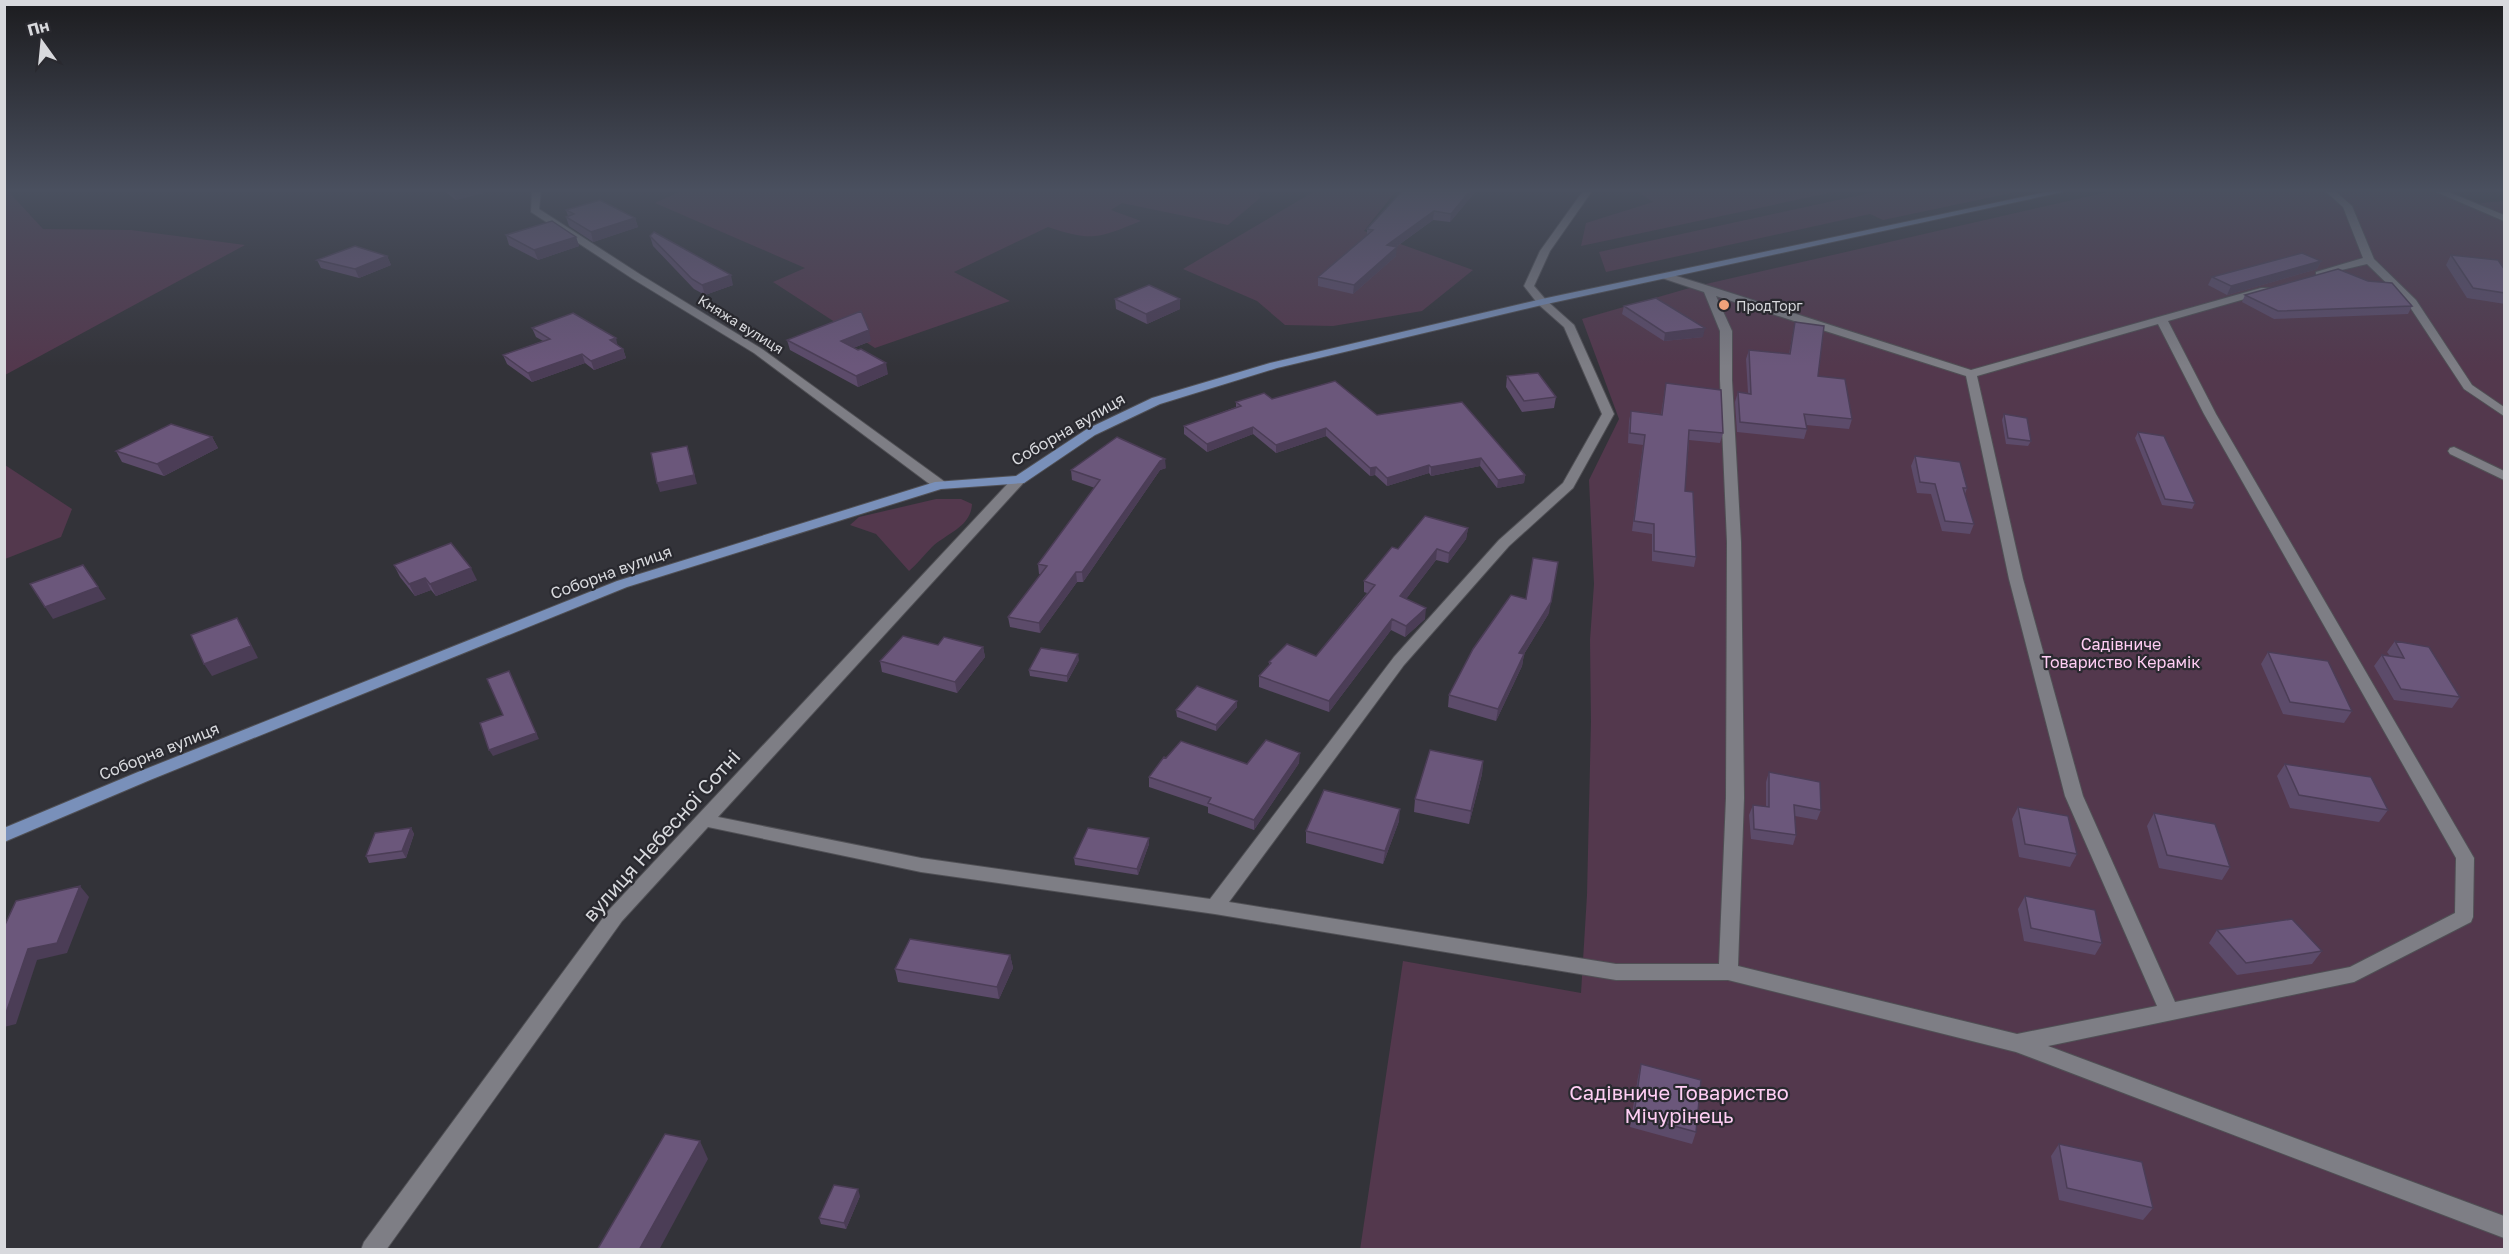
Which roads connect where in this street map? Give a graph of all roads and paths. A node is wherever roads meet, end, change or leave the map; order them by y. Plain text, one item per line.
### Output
1 (594, 250) edge
2 (1546, 250) edge
3 (1789, 250) edge
4 (2364, 250) edge
5 (2369, 261) junction
6 (1665, 276) junction
7 (2311, 277) edge
8 (2277, 287) edge
9 (1708, 289) junction
10 (1542, 302) junction
11 (2161, 320) junction
12 (1971, 374) junction
13 (2505, 412) edge
14 (2454, 451) dead end
15 (2505, 477) edge
16 (1019, 480) junction
17 (940, 485) junction
18 (703, 820) junction
19 (4, 836) edge
20 (1215, 907) junction
21 (1728, 972) junction
22 (2169, 1011) junction
23 (2017, 1043) junction
24 (2505, 1227) edge
25 (372, 1250) edge

1 - 17 street, Княжа вулиця
2 - 10 street
3 - 6 main road, Соборна вулиця
4 - 5 street
5 - 7 street
5 - 13 street
6 - 9 street
6 - 10 main road, Соборна вулиця
8 - 11 street
9 - 12 street
9 - 21 street
10 - 16 main road, Соборна вулиця
10 - 20 street
11 - 12 street
11 - 22 street
12 - 22 street
14 - 15 street
16 - 17 main road, Соборна вулиця
16 - 18 street, вулиця Небесної Сотні
17 - 19 main road, Соборна вулиця
18 - 20 street
18 - 25 street, вулиця Небесної Сотні
20 - 21 street
21 - 23 street
22 - 23 street
23 - 24 street

